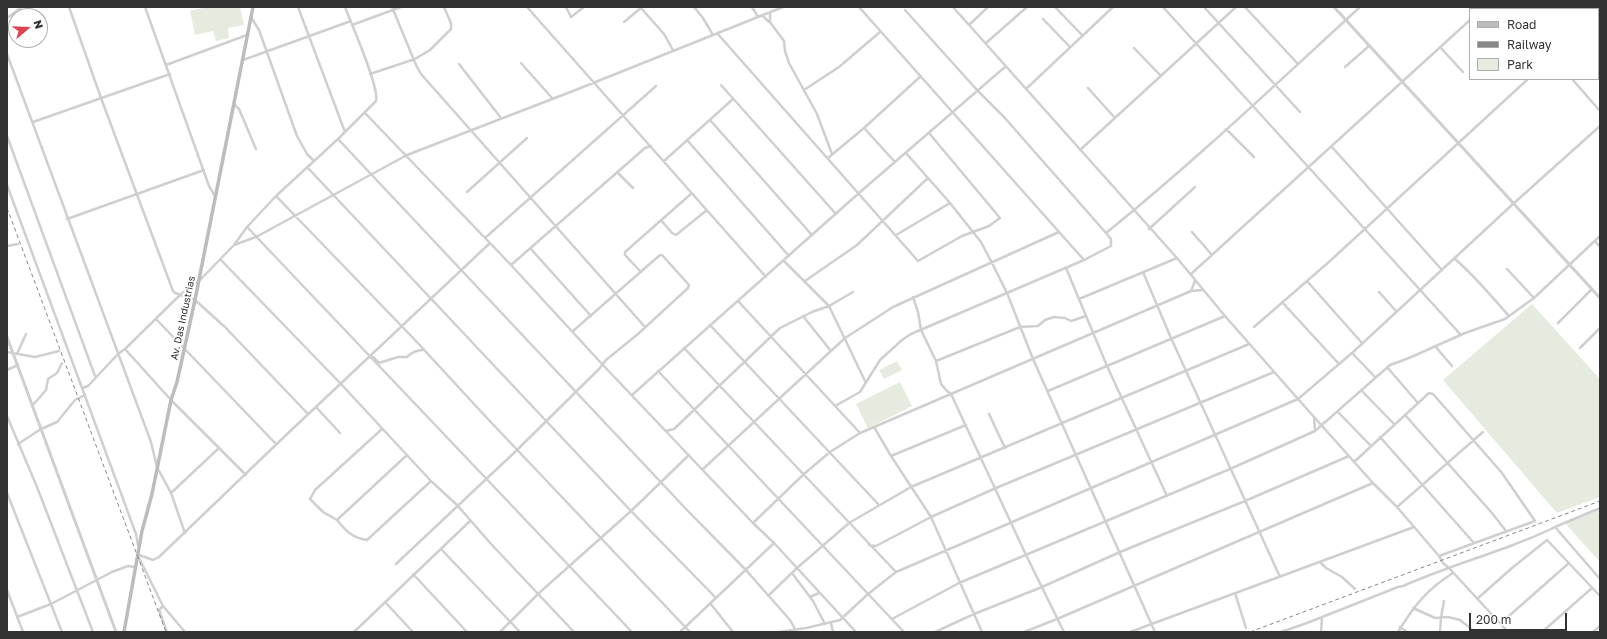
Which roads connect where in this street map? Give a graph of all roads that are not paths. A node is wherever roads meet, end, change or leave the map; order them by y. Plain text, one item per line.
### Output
1 (22, 7) edge
2 (69, 7) edge
3 (145, 7) edge
4 (253, 7) edge
5 (298, 7) edge
6 (345, 7) edge
7 (401, 7) edge
8 (444, 7) edge
9 (527, 7) edge
10 (566, 7) edge
11 (584, 7) edge
12 (694, 7) edge
13 (752, 7) edge
14 (783, 7) edge
15 (859, 7) edge
16 (953, 7) edge
17 (988, 7) edge
18 (1027, 7) edge
19 (1055, 7) edge
20 (1113, 7) edge
21 (1162, 7) edge
22 (1204, 7) edge
23 (1236, 7) edge
24 (1245, 7) edge
25 (1334, 7) edge
26 (1360, 7) edge
27 (393, 8) edge
28 (642, 8) edge
29 (905, 10) dead end
30 (770, 12) junction
31 (762, 15) junction
32 (251, 16) junction
33 (758, 17) junction
34 (7, 18) edge
35 (1043, 19) dead end
36 (1346, 20) junction
37 (1469, 21) edge
38 (624, 22) dead end
39 (770, 22) junction
40 (351, 23) junction
41 (1218, 23) junction
42 (969, 24) junction
43 (880, 32) junction
44 (717, 33) junction
45 (247, 35) junction
46 (713, 35) junction
47 (1082, 35) junction
48 (309, 37) junction
49 (986, 43) junction
50 (1196, 44) junction
51 (1369, 46) junction
52 (1070, 47) junction
53 (1440, 47) junction
54 (1134, 48) dead end
55 (673, 50) junction
56 (267, 52) junction
57 (7, 54) edge
58 (242, 60) junction
59 (415, 60) junction
60 (521, 63) dead end
61 (459, 64) dead end
62 (1298, 64) junction
63 (166, 65) junction
64 (1006, 66) junction
65 (1345, 67) dead end
66 (1463, 72) dead end
67 (170, 74) junction
68 (370, 74) junction
69 (921, 76) junction
70 (1161, 76) junction
71 (1527, 80) edge
72 (1573, 80) edge
73 (594, 82) junction
74 (1402, 82) junction
75 (721, 85) dead end
76 (1275, 85) junction
77 (656, 86) dead end
78 (1088, 88) dead end
79 (1026, 89) junction
80 (804, 90) junction
81 (977, 90) junction
82 (101, 98) junction
83 (552, 98) junction
84 (733, 99) junction
85 (234, 104) junction
86 (1252, 106) junction
87 (1600, 111) edge
88 (365, 112) junction
89 (953, 112) junction
90 (1300, 112) dead end
91 (623, 115) junction
92 (501, 118) junction
93 (1115, 118) junction
94 (710, 120) junction
95 (32, 122) junction
96 (1600, 126) edge
97 (864, 128) junction
98 (1226, 128) junction
99 (471, 129) junction
100 (345, 132) junction
101 (929, 133) junction
102 (7, 136) edge
103 (527, 138) dead end
104 (338, 139) junction
105 (687, 140) junction
106 (648, 142) junction
107 (1458, 144) junction
108 (651, 146) junction
109 (1332, 147) junction
110 (645, 148) junction
111 (256, 150) dead end
112 (1080, 150) junction
113 (906, 153) junction
114 (832, 154) junction
115 (407, 155) junction
116 (1254, 157) dead end
117 (828, 158) junction
118 (313, 160) junction
119 (664, 161) junction
120 (895, 162) junction
121 (500, 163) junction
122 (307, 167) junction
123 (1309, 167) junction
124 (204, 170) junction
125 (618, 173) junction
126 (371, 174) junction
127 (928, 178) junction
128 (7, 185) edge
129 (1195, 187) dead end
130 (633, 188) dead end
131 (467, 192) dead end
132 (692, 193) junction
133 (860, 193) junction
134 (137, 194) junction
135 (333, 194) junction
136 (215, 196) junction
137 (276, 196) junction
138 (530, 197) junction
139 (950, 203) junction
140 (1513, 204) junction
141 (1387, 207) junction
142 (708, 210) junction
143 (1134, 212) junction
144 (836, 214) junction
145 (295, 216) junction
146 (67, 219) junction
147 (882, 219) junction
148 (661, 220) junction
149 (556, 226) junction
150 (247, 227) junction
151 (1149, 229) junction
152 (1364, 229) junction
153 (972, 232) junction
154 (1059, 232) junction
155 (1192, 232) dead end
156 (1106, 233) junction
157 (812, 235) junction
158 (896, 235) junction
159 (1600, 236) edge
160 (256, 237) junction
161 (485, 238) junction
162 (1595, 241) junction
163 (490, 243) junction
164 (18, 244) dead end
165 (234, 245) junction
166 (7, 246) edge
167 (1600, 247) edge
168 (531, 248) junction
169 (1212, 255) junction
170 (789, 256) junction
171 (1177, 258) junction
172 (220, 259) junction
173 (1454, 259) junction
174 (1084, 260) junction
175 (784, 261) junction
176 (991, 262) junction
177 (511, 265) junction
178 (1570, 265) junction
179 (1066, 268) junction
180 (1507, 269) dead end
181 (462, 270) junction
182 (1442, 270) junction
183 (641, 272) junction
184 (1143, 272) junction
185 (1191, 274) junction
186 (766, 277) junction
187 (1195, 280) junction
188 (199, 281) junction
189 (805, 281) junction
190 (1307, 281) junction
191 (1592, 289) junction
192 (1203, 290) junction
193 (1420, 290) junction
194 (1191, 291) junction
195 (853, 292) dead end
196 (1379, 292) dead end
197 (616, 293) junction
198 (1007, 293) junction
199 (180, 295) junction
200 (913, 297) junction
201 (1534, 298) junction
202 (1600, 298) edge
203 (431, 299) junction
204 (1079, 299) junction
205 (195, 300) junction
206 (738, 301) junction
207 (1282, 302) junction
208 (829, 306) junction
209 (1157, 307) junction
210 (1396, 311) junction
211 (591, 316) junction
212 (803, 316) junction
213 (1086, 316) junction
214 (1225, 316) junction
215 (1509, 316) junction
216 (156, 319) junction
217 (1558, 323) dead end
218 (710, 325) junction
219 (401, 326) junction
220 (645, 327) junction
221 (1020, 327) junction
222 (1254, 327) dead end
223 (1600, 328) edge
224 (921, 330) junction
225 (573, 331) junction
226 (26, 334) dead end
227 (1093, 334) junction
228 (1461, 335) junction
229 (7, 337) edge
230 (771, 337) junction
231 (845, 338) junction
232 (1171, 338) junction
233 (1362, 343) junction
234 (1249, 344) junction
235 (1435, 346) junction
236 (684, 348) junction
237 (1580, 348) dead end
238 (125, 349) junction
239 (185, 349) junction
240 (424, 350) junction
241 (59, 351) dead end
242 (831, 351) junction
243 (7, 352) edge
244 (1352, 352) junction
245 (15, 354) junction
246 (118, 354) junction
247 (370, 357) junction
248 (1033, 359) junction
249 (936, 361) junction
250 (745, 362) junction
251 (62, 363) dead end
252 (602, 364) junction
253 (1339, 364) junction
254 (18, 365) junction
255 (1107, 366) junction
256 (1452, 366) dead end
257 (1387, 367) junction
258 (7, 370) edge
259 (1186, 370) junction
260 (658, 371) junction
261 (1274, 372) junction
262 (806, 374) junction
263 (95, 376) junction
264 (1375, 378) junction
265 (866, 383) junction
266 (340, 384) junction
267 (720, 385) junction
268 (82, 388) junction
269 (1361, 390) junction
270 (1048, 391) junction
271 (576, 392) junction
272 (951, 394) junction
273 (85, 395) junction
274 (632, 395) junction
275 (779, 398) junction
276 (1122, 398) junction
277 (1298, 399) junction
278 (171, 400) junction
279 (1200, 402) junction
280 (1418, 403) junction
281 (32, 406) junction
282 (835, 406) junction
283 (316, 407) junction
284 (694, 410) junction
285 (1338, 412) junction
286 (308, 414) junction
287 (990, 414) dead end
288 (1405, 415) junction
289 (7, 416) edge
290 (1314, 416) junction
291 (546, 421) junction
292 (754, 422) junction
293 (1063, 423) junction
294 (1322, 424) junction
295 (966, 425) junction
296 (1394, 425) junction
297 (874, 427) junction
298 (41, 429) junction
299 (382, 429) junction
300 (674, 429) junction
301 (1137, 430) junction
302 (666, 431) junction
303 (1315, 431) junction
304 (1483, 432) dead end
305 (340, 433) dead end
306 (860, 433) junction
307 (1216, 435) junction
308 (671, 436) junction
309 (1380, 437) junction
310 (1474, 441) junction
311 (18, 444) junction
312 (276, 444) junction
313 (728, 445) junction
314 (1370, 446) junction
315 (219, 448) junction
316 (1005, 448) junction
317 (517, 450) junction
318 (830, 452) junction
319 (407, 455) junction
320 (689, 455) junction
321 (891, 456) junction
322 (1076, 456) junction
323 (1349, 456) junction
324 (982, 457) junction
325 (1152, 462) junction
326 (1354, 462) junction
327 (1448, 462) junction
328 (157, 467) junction
329 (703, 469) junction
330 (1230, 469) junction
331 (804, 474) junction
332 (246, 475) junction
333 (486, 478) junction
334 (431, 481) junction
335 (661, 481) junction
336 (1373, 483) junction
337 (1421, 485) junction
338 (911, 487) junction
339 (996, 488) junction
340 (1090, 488) junction
341 (7, 493) edge
342 (171, 493) junction
343 (1167, 496) junction
344 (779, 499) junction
345 (1245, 501) junction
346 (457, 505) junction
347 (879, 505) junction
348 (1397, 507) junction
349 (1600, 508) edge
350 (631, 511) junction
351 (930, 517) junction
352 (337, 520) junction
353 (1106, 520) junction
354 (470, 521) junction
355 (1010, 521) junction
356 (753, 523) junction
357 (849, 523) junction
358 (1555, 526) junction
359 (1414, 527) junction
360 (1506, 531) junction
361 (185, 533) junction
362 (1259, 533) junction
363 (600, 538) junction
364 (774, 542) junction
365 (1474, 543) junction
366 (823, 545) junction
367 (869, 545) junction
368 (876, 546) junction
369 (442, 549) junction
370 (945, 550) junction
371 (875, 552) junction
372 (1120, 552) junction
373 (139, 554) junction
374 (1026, 555) junction
375 (1439, 556) junction
376 (1320, 562) junction
377 (1569, 563) junction
378 (396, 564) dead end
379 (569, 566) junction
380 (797, 568) junction
381 (1449, 568) junction
382 (137, 569) junction
383 (745, 569) junction
384 (896, 572) junction
385 (792, 573) junction
386 (1453, 573) junction
387 (413, 574) junction
388 (1280, 577) junction
389 (98, 579) junction
390 (1600, 579) edge
391 (959, 583) junction
392 (1135, 585) junction
393 (1042, 587) junction
394 (1592, 588) junction
395 (1355, 589) dead end
396 (7, 590) edge
397 (77, 591) junction
398 (819, 593) junction
399 (1235, 593) junction
400 (538, 594) junction
401 (868, 594) junction
402 (768, 596) junction
403 (1600, 596) edge
404 (810, 597) junction
405 (716, 598) junction
406 (1477, 599) junction
407 (1444, 601) dead end
408 (385, 602) junction
409 (710, 603) junction
410 (50, 604) junction
411 (163, 606) junction
412 (1413, 608) junction
413 (974, 614) junction
414 (1322, 616) junction
415 (17, 617) junction
416 (843, 618) junction
417 (1440, 618) junction
418 (892, 619) junction
419 (1057, 619) junction
420 (511, 622) junction
421 (831, 623) junction
422 (1501, 623) junction
423 (824, 624) junction
424 (1152, 624) junction
425 (1600, 626) edge
426 (685, 627) junction
427 (1400, 627) junction
428 (1246, 628) dead end
429 (795, 629) junction
430 (358, 631) edge
431 (800, 631) edge
432 (1288, 631) edge
433 (23, 632) edge
434 (62, 632) edge
435 (93, 632) edge
436 (116, 632) edge
437 (124, 632) edge
438 (167, 632) edge
439 (185, 632) edge
440 (354, 632) edge
441 (413, 632) edge
442 (467, 632) edge
443 (500, 632) edge
444 (520, 632) edge
445 (574, 632) edge
446 (632, 632) edge
447 (680, 632) edge
448 (690, 632) edge
449 (733, 632) edge
450 (779, 632) edge
451 (833, 632) edge
452 (856, 632) edge
453 (904, 632) edge
454 (935, 632) edge
455 (982, 632) edge
456 (1024, 632) edge
457 (1064, 632) edge
458 (1130, 632) edge
459 (1155, 632) edge
460 (1281, 632) edge
461 (1322, 632) edge
462 (1398, 632) edge
463 (1406, 632) edge
464 (1440, 632) edge
465 (1475, 632) edge
466 (1508, 632) edge
467 (1542, 632) edge
468 (1593, 632) edge

1 - 34 street
2 - 82 street
3 - 63 street
4 - 32 main road, Av. Das Industrias
5 - 48 street
6 - 40 street
7 - 27 street
8 - 59 street
9 - 73 street
10 - 11 street
12 - 46 street
13 - 33 street
14 - 30 street
15 - 43 street
16 - 42 street
17 - 42 street
18 - 49 street
19 - 47 street
20 - 47 street
21 - 50 street
22 - 41 street
23 - 41 street
24 - 62 street
25 - 36 street
26 - 36 street
27 - 40 street
27 - 59 street
28 - 38 street
28 - 55 street
29 - 81 street
30 - 31 street
30 - 39 street
31 - 33 street
31 - 39 street
32 - 45 main road, Av. Das Industrias
32 - 56 street
33 - 44 street
35 - 52 street
36 - 51 street
36 - 62 street
37 - 53 street
39 - 80 street
40 - 48 street
40 - 68 street
41 - 50 street
41 - 76 street
42 - 49 street
43 - 69 street
43 - 80 street
44 - 46 street
44 - 117 street
45 - 58 main road, Av. Das Industrias
45 - 63 street
46 - 55 street
47 - 52 street
48 - 56 street
48 - 100 street
49 - 64 street
50 - 70 street
50 - 86 street
51 - 65 street
51 - 74 street
52 - 79 street
53 - 66 street
53 - 74 street
54 - 70 street
55 - 73 street
56 - 58 street
56 - 118 street
57 - 95 street
58 - 85 main road, Av. Das Industrias
59 - 68 street
59 - 99 street
60 - 83 street
61 - 92 street
62 - 76 street
63 - 67 street
64 - 79 street
64 - 81 street
67 - 82 street
67 - 124 street
68 - 88 street
69 - 89 street
69 - 97 street
70 - 93 street
71 - 107 street
72 - 87 street
73 - 83 street
73 - 91 street
74 - 107 street
74 - 109 street
75 - 84 street
76 - 86 street
76 - 90 street
77 - 91 street
78 - 93 street
79 - 112 street
80 - 114 street
81 - 89 street
81 - 156 street
82 - 95 street
82 - 134 street
83 - 92 street
84 - 94 street
84 - 144 street
85 - 111 street
85 - 136 main road, Av. Das Industrias
86 - 98 street
86 - 123 street
88 - 100 street
88 - 115 street
89 - 101 street
89 - 154 street
91 - 106 street
91 - 138 street
92 - 99 street
93 - 112 street
94 - 105 street
94 - 157 street
95 - 146 street
96 - 140 street
97 - 114 street
97 - 120 street
98 - 116 street
98 - 143 street
99 - 115 street
99 - 121 street
100 - 104 street
101 - 113 street
101 - 153 street
102 - 263 street
103 - 121 street
104 - 118 street
104 - 126 street
105 - 119 street
105 - 170 street
106 - 108 street
106 - 110 street
107 - 140 street
107 - 141 street
108 - 110 street
108 - 119 street
109 - 123 street
109 - 141 street
110 - 125 street
112 - 143 street
113 - 120 street
113 - 127 street
114 - 117 street
115 - 126 street
115 - 161 street
117 - 133 street
118 - 122 street
119 - 132 street
120 - 133 street
121 - 131 street
121 - 138 street
122 - 135 street
122 - 137 street
123 - 152 street
123 - 169 street
124 - 134 street
124 - 136 street
125 - 130 street
125 - 149 street
126 - 135 street
126 - 181 street
127 - 139 street
127 - 147 street
128 - 268 street
129 - 151 street
132 - 142 street
132 - 148 street
133 - 144 street
133 - 147 street
134 - 146 street
134 - 199 street
135 - 145 street
135 - 203 street
136 - 188 main road, Av. Das Industrias
137 - 145 street
137 - 150 street
138 - 149 street
138 - 161 street
139 - 153 street
139 - 158 street
140 - 173 street
140 - 178 street
141 - 152 street
141 - 182 street
142 - 148 street
142 - 186 street
143 - 151 street
143 - 156 street
144 - 157 street
145 - 160 street
145 - 219 street
146 - 246 street
147 - 158 street
147 - 189 street
148 - 183 street
149 - 168 street
149 - 197 street
150 - 160 street
150 - 165 street
151 - 171 street
152 - 190 street
152 - 193 street
153 - 158 street
153 - 176 street
154 - 174 street
154 - 176 street
155 - 169 street
156 - 174 street
157 - 170 street
159 - 162 street
160 - 165 street
160 - 247 street
161 - 163 street
162 - 167 street
162 - 178 street
163 - 177 street
163 - 181 street
164 - 166 street
165 - 172 street
168 - 177 street
168 - 211 street
169 - 185 street
170 - 175 street
171 - 184 street
171 - 185 street
172 - 188 street
172 - 266 street
173 - 182 street
173 - 215 street
174 - 179 street
175 - 186 street
175 - 189 street
176 - 198 street
176 - 200 street
177 - 225 street
178 - 191 street
178 - 201 street
179 - 198 street
179 - 204 street
180 - 201 street
181 - 203 street
181 - 271 street
182 - 193 street
183 - 197 street
183 - 220 street
184 - 204 street
184 - 209 street
185 - 187 street
186 - 206 street
187 - 192 street
187 - 194 street
188 - 199 street
188 - 205 main road, Av. Das Industrias
189 - 208 street
190 - 207 street
190 - 233 street
191 - 202 street
191 - 217 street
192 - 194 street
192 - 214 street
193 - 210 street
193 - 228 street
194 - 209 street
195 - 208 street
196 - 210 street
197 - 211 street
197 - 220 street
198 - 221 street
198 - 224 street
199 - 205 street
199 - 216 street
200 - 224 street
200 - 231 street
201 - 215 street
203 - 219 street
203 - 291 street
204 - 213 street
205 - 239 main road, Av. Das Industrias
205 - 286 street
206 - 218 street
206 - 230 street
207 - 222 street
207 - 253 street
208 - 212 street
208 - 231 street
209 - 227 street
209 - 232 street
210 - 233 street
211 - 225 street
212 - 230 street
212 - 242 street
213 - 221 street
213 - 227 street
214 - 232 street
214 - 234 street
215 - 228 street
216 - 238 street
216 - 239 street
218 - 236 street
218 - 250 street
219 - 240 street
219 - 247 street
220 - 252 street
221 - 248 street
221 - 249 street
223 - 237 street
224 - 249 street
224 - 265 street
225 - 252 street
226 - 245 street
227 - 248 street
227 - 255 street
228 - 235 street
229 - 245 street
230 - 250 street
230 - 262 street
231 - 242 street
231 - 265 street
232 - 255 street
232 - 259 street
233 - 244 street
234 - 259 street
234 - 261 street
235 - 256 street
235 - 257 street
236 - 260 street
236 - 267 street
238 - 246 street
238 - 278 street
239 - 278 main road, Av. Das Industrias
239 - 312 street
240 - 247 street
240 - 317 street
241 - 245 street
242 - 262 street
243 - 245 street
244 - 253 street
244 - 264 street
245 - 254 street
246 - 263 street
246 - 328 street
247 - 266 street
247 - 333 street
248 - 270 street
248 - 272 street
249 - 272 street
250 - 267 street
250 - 275 street
251 - 281 street
252 - 271 street
252 - 274 street
253 - 277 street
254 - 258 street
254 - 281 street
255 - 270 street
255 - 276 street
257 - 264 street
257 - 280 street
259 - 276 street
259 - 279 street
260 - 274 street
260 - 284 street
261 - 277 street
261 - 279 street
262 - 275 street
262 - 282 street
263 - 268 street
264 - 269 street
265 - 282 street
266 - 283 street
266 - 299 street
267 - 284 street
267 - 292 street
268 - 273 street
269 - 285 street
269 - 296 street
270 - 293 street
271 - 291 street
271 - 335 street
272 - 295 street
272 - 297 street
273 - 298 street
273 - 373 street
274 - 302 street
275 - 292 street
275 - 318 street
276 - 293 street
276 - 301 street
277 - 290 street
277 - 307 street
278 - 315 street
278 - 328 main road, Av. Das Industrias
279 - 301 street
279 - 307 street
280 - 288 street
280 - 310 street
281 - 298 street
282 - 306 street
283 - 286 street
283 - 305 street
284 - 300 street
284 - 313 street
285 - 294 street
285 - 314 street
286 - 312 street
287 - 316 street
288 - 296 street
288 - 327 street
289 - 311 street
290 - 294 street
290 - 303 street
291 - 317 street
291 - 350 street
292 - 313 street
292 - 331 street
293 - 316 street
293 - 322 street
294 - 303 street
294 - 323 street
295 - 321 street
295 - 324 street
296 - 309 street
297 - 306 street
297 - 321 street
298 - 311 street
298 - 389 street
299 - 319 street
299 - 352 street
300 - 302 street
300 - 308 street
301 - 322 street
301 - 325 street
302 - 308 street
303 - 330 street
304 - 310 street
306 - 318 street
307 - 325 street
307 - 330 street
308 - 320 street
309 - 314 street
309 - 337 street
310 - 327 street
310 - 360 street
311 - 397 street
312 - 332 street
313 - 329 street
313 - 344 street
314 - 326 street
315 - 332 street
315 - 342 street
316 - 324 street
317 - 333 street
317 - 363 street
318 - 331 street
318 - 347 street
319 - 334 street
319 - 352 street
320 - 329 street
320 - 335 street
321 - 338 street
322 - 339 street
322 - 340 street
323 - 326 street
323 - 345 street
324 - 338 street
324 - 339 street
325 - 340 street
325 - 343 street
326 - 336 street
327 - 337 street
327 - 360 street
328 - 342 street
328 - 373 main road, Av. Das Industrias
329 - 356 street
330 - 343 street
330 - 345 street
331 - 344 street
331 - 357 street
332 - 361 street
333 - 346 street
333 - 379 street
334 - 346 street
334 - 352 street
335 - 350 street
335 - 383 street
336 - 348 street
336 - 362 street
337 - 348 street
337 - 365 street
338 - 347 street
338 - 351 street
339 - 351 street
339 - 355 street
340 - 353 street
340 - 355 street
341 - 410 street
342 - 361 street
343 - 353 street
344 - 356 street
344 - 366 street
345 - 362 street
345 - 372 street
346 - 354 street
346 - 378 street
347 - 357 street
348 - 359 street
349 - 358 street
350 - 363 street
350 - 405 street
351 - 368 street
351 - 370 street
353 - 372 street
353 - 374 street
354 - 369 street
354 - 400 street
355 - 370 street
355 - 374 street
356 - 364 street
357 - 366 street
357 - 367 street
358 - 381 street
358 - 390 street
359 - 375 street
359 - 376 street
360 - 365 street
361 - 373 street
362 - 388 street
362 - 392 street
363 - 379 street
363 - 426 street
364 - 380 street
364 - 383 street
365 - 375 street
366 - 380 street
366 - 401 street
367 - 368 street
367 - 371 street
368 - 371 street
369 - 387 street
369 - 420 street
370 - 384 street
370 - 391 street
371 - 384 street
372 - 392 street
372 - 393 street
373 - 382 main road, Av. Das Industrias
373 - 411 street
374 - 391 street
374 - 393 street
375 - 381 street
376 - 388 street
376 - 395 street
377 - 394 street
377 - 406 street
377 - 422 street
379 - 400 street
379 - 446 street
380 - 385 street
380 - 398 street
381 - 386 street
381 - 414 street
382 - 389 street
382 - 437 main road, Av. Das Industrias
383 - 402 street
383 - 405 street
384 - 401 street
385 - 402 street
385 - 404 street
386 - 406 street
386 - 412 street
387 - 408 street
387 - 442 street
388 - 399 street
389 - 397 street
389 - 436 street
391 - 413 street
391 - 418 street
392 - 419 street
392 - 424 street
393 - 413 street
393 - 419 street
394 - 403 street
394 - 467 street
396 - 415 street
397 - 410 street
397 - 435 street
398 - 404 street
398 - 416 street
399 - 424 street
399 - 428 street
400 - 420 street
400 - 445 street
401 - 416 street
401 - 418 street
402 - 429 street
404 - 423 street
405 - 409 street
406 - 422 street
407 - 417 street
408 - 430 street
408 - 441 street
409 - 426 street
409 - 449 street
410 - 415 street
410 - 434 street
411 - 438 street
411 - 439 street
412 - 417 street
412 - 427 street
413 - 454 street
413 - 455 street
414 - 432 street
414 - 461 street
415 - 433 street
416 - 421 street
416 - 452 street
417 - 464 street
417 - 465 street
418 - 453 street
419 - 456 street
419 - 457 street
420 - 443 street
420 - 444 street
421 - 423 street
421 - 451 street
422 - 466 street
423 - 431 street
424 - 458 street
424 - 459 street
425 - 468 street
426 - 447 street
426 - 448 street
427 - 462 street
427 - 463 street
429 - 431 street
429 - 450 street
430 - 440 street
432 - 460 street

